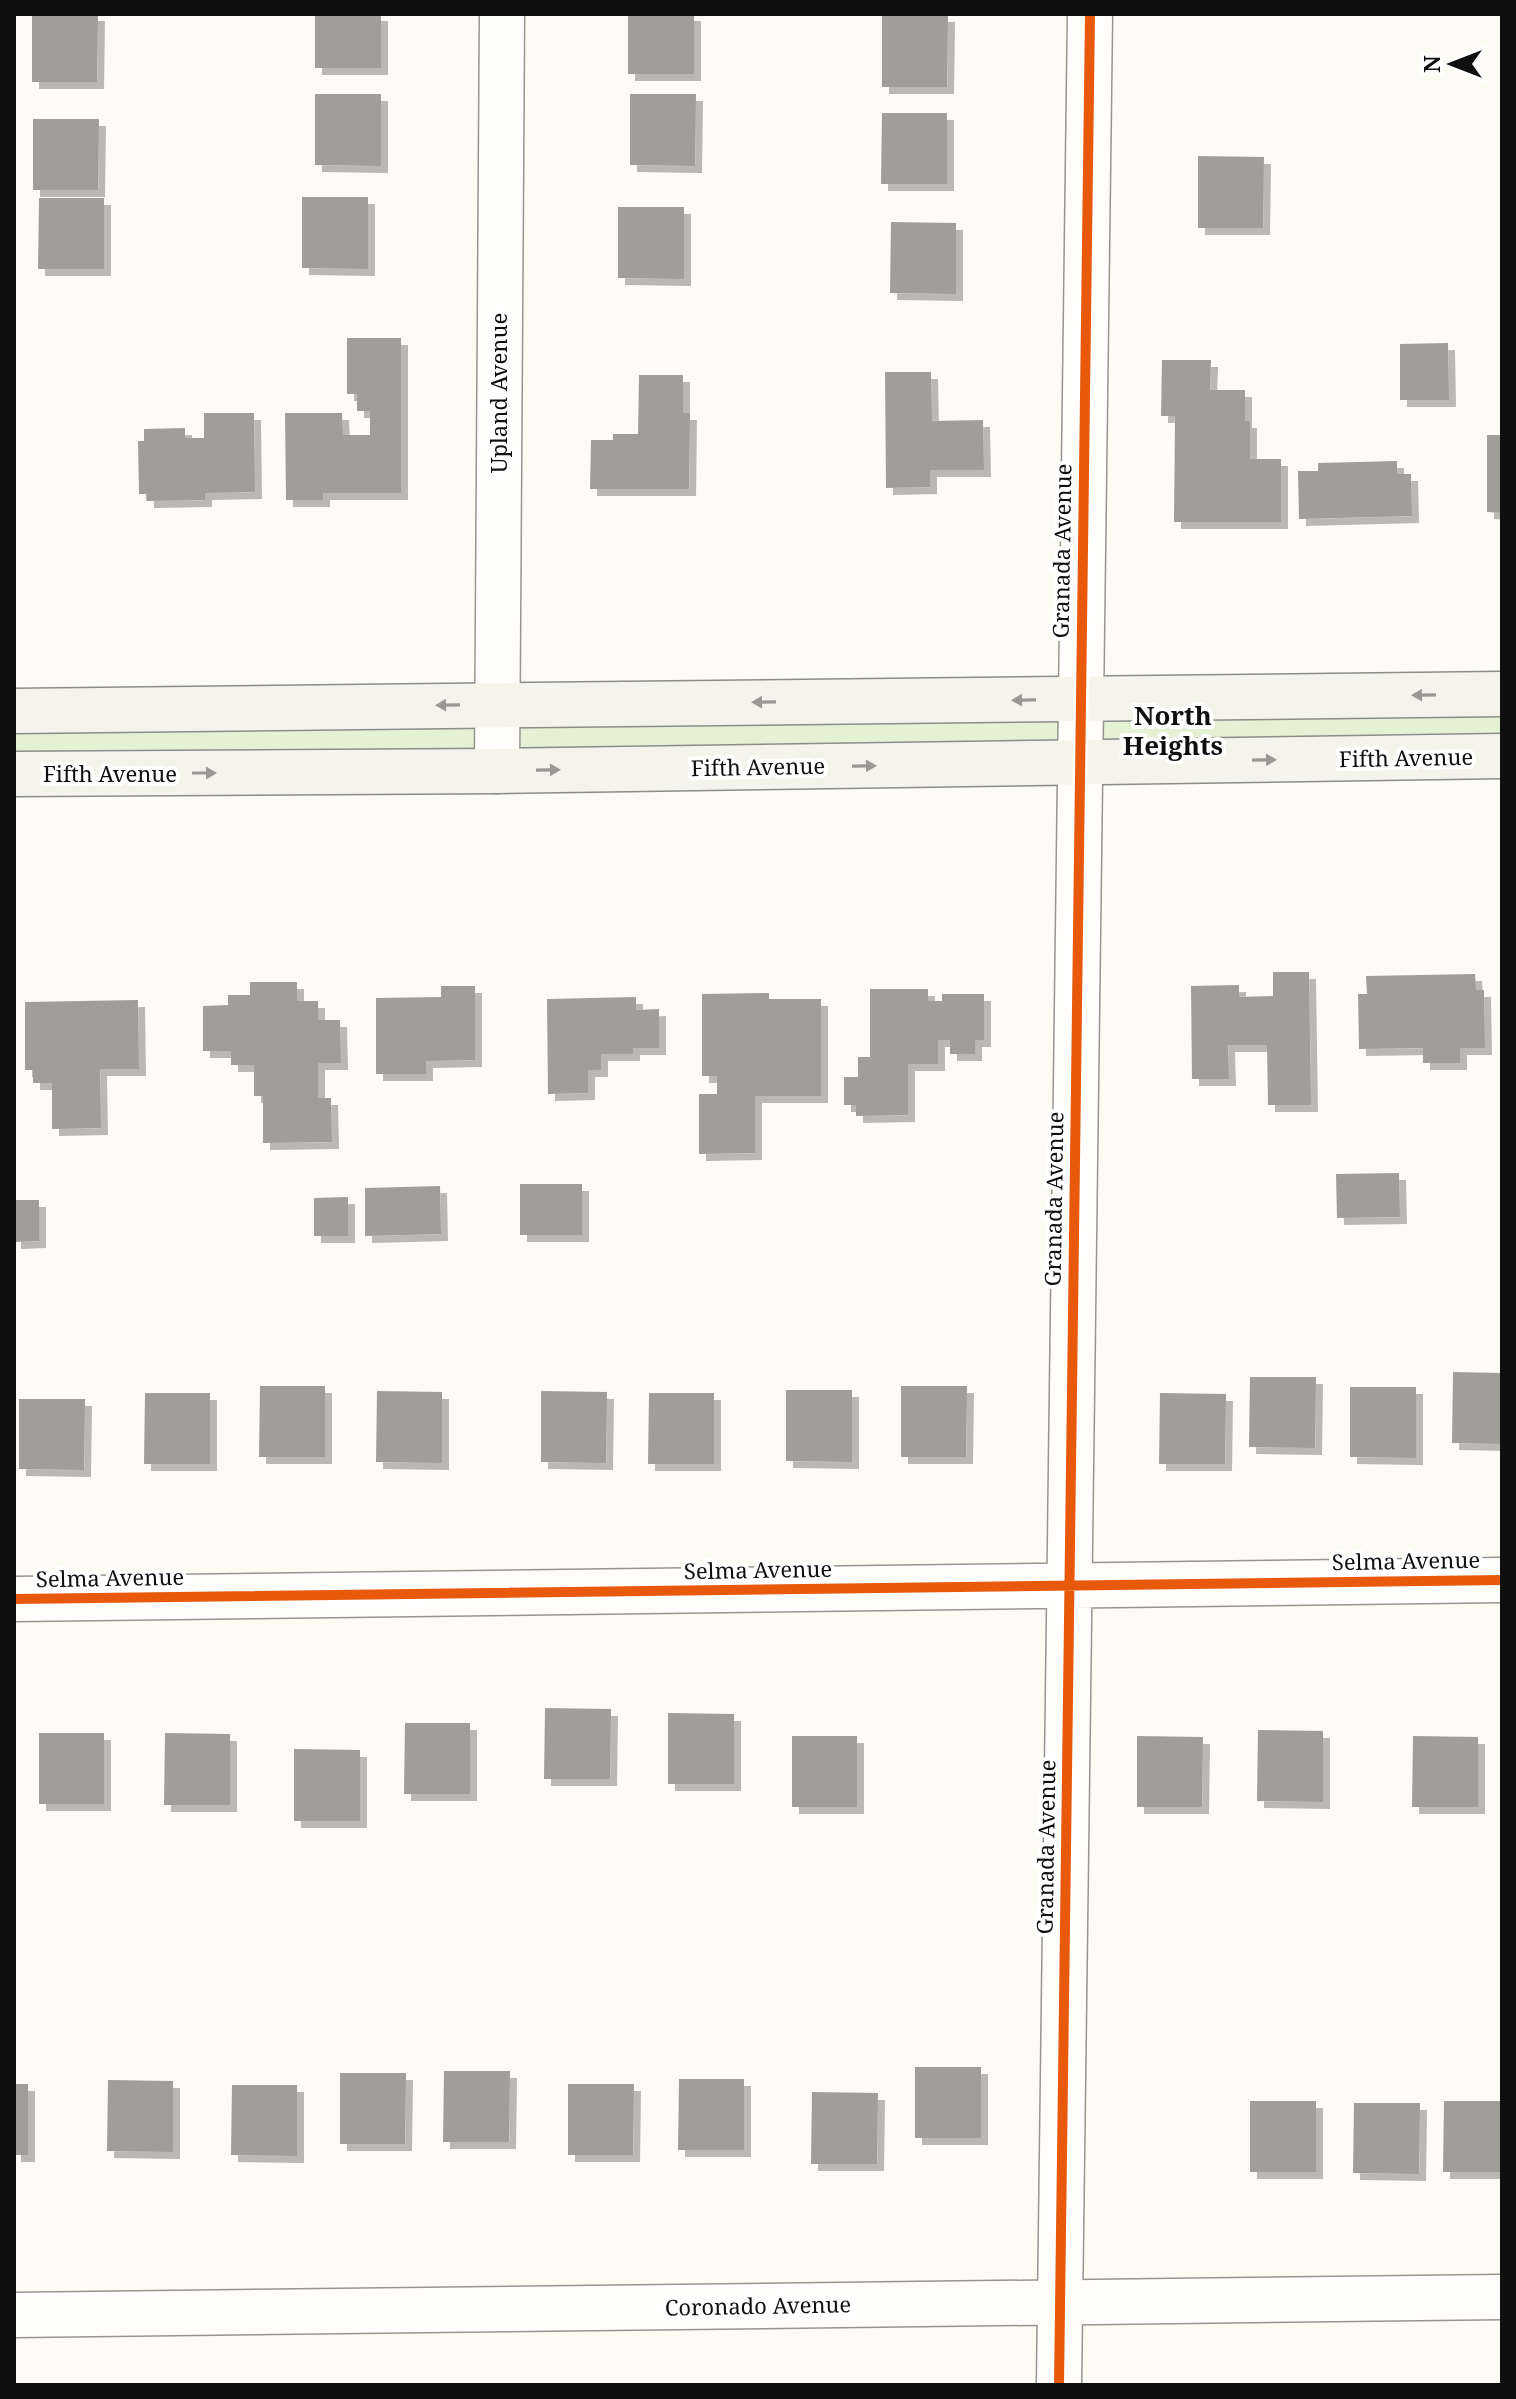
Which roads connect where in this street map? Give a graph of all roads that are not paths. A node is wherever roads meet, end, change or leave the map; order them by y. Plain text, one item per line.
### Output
1 (502, 14) edge
2 (1090, 14) edge
3 (1502, 694) edge
4 (1080, 699) junction
5 (497, 705) junction
6 (14, 711) edge
7 (1502, 756) edge
8 (1079, 762) junction
9 (497, 771) junction
10 (14, 774) edge
11 (1502, 1580) edge
12 (1069, 1586) junction
13 (14, 1599) edge
14 (1502, 2297) edge
15 (1060, 2303) junction
16 (14, 2315) edge
17 (1059, 2385) edge

1 - 5 street, Upland Avenue
2 - 4 street, Granada Avenue
3 -> 4 street
4 -> 5 street
4 - 8 street, Granada Avenue
5 -> 6 street
5 - 9 street, Upland Avenue
8 -> 7 street, Fifth Avenue
9 -> 8 street, Fifth Avenue
8 - 12 street, Granada Avenue
10 -> 9 street, Fifth Avenue
11 - 12 street, Selma Avenue
12 - 13 street, Selma Avenue
12 - 15 street, Granada Avenue
14 - 15 street, Coronado Avenue
15 - 16 street, Coronado Avenue
15 - 17 street, Granada Avenue

